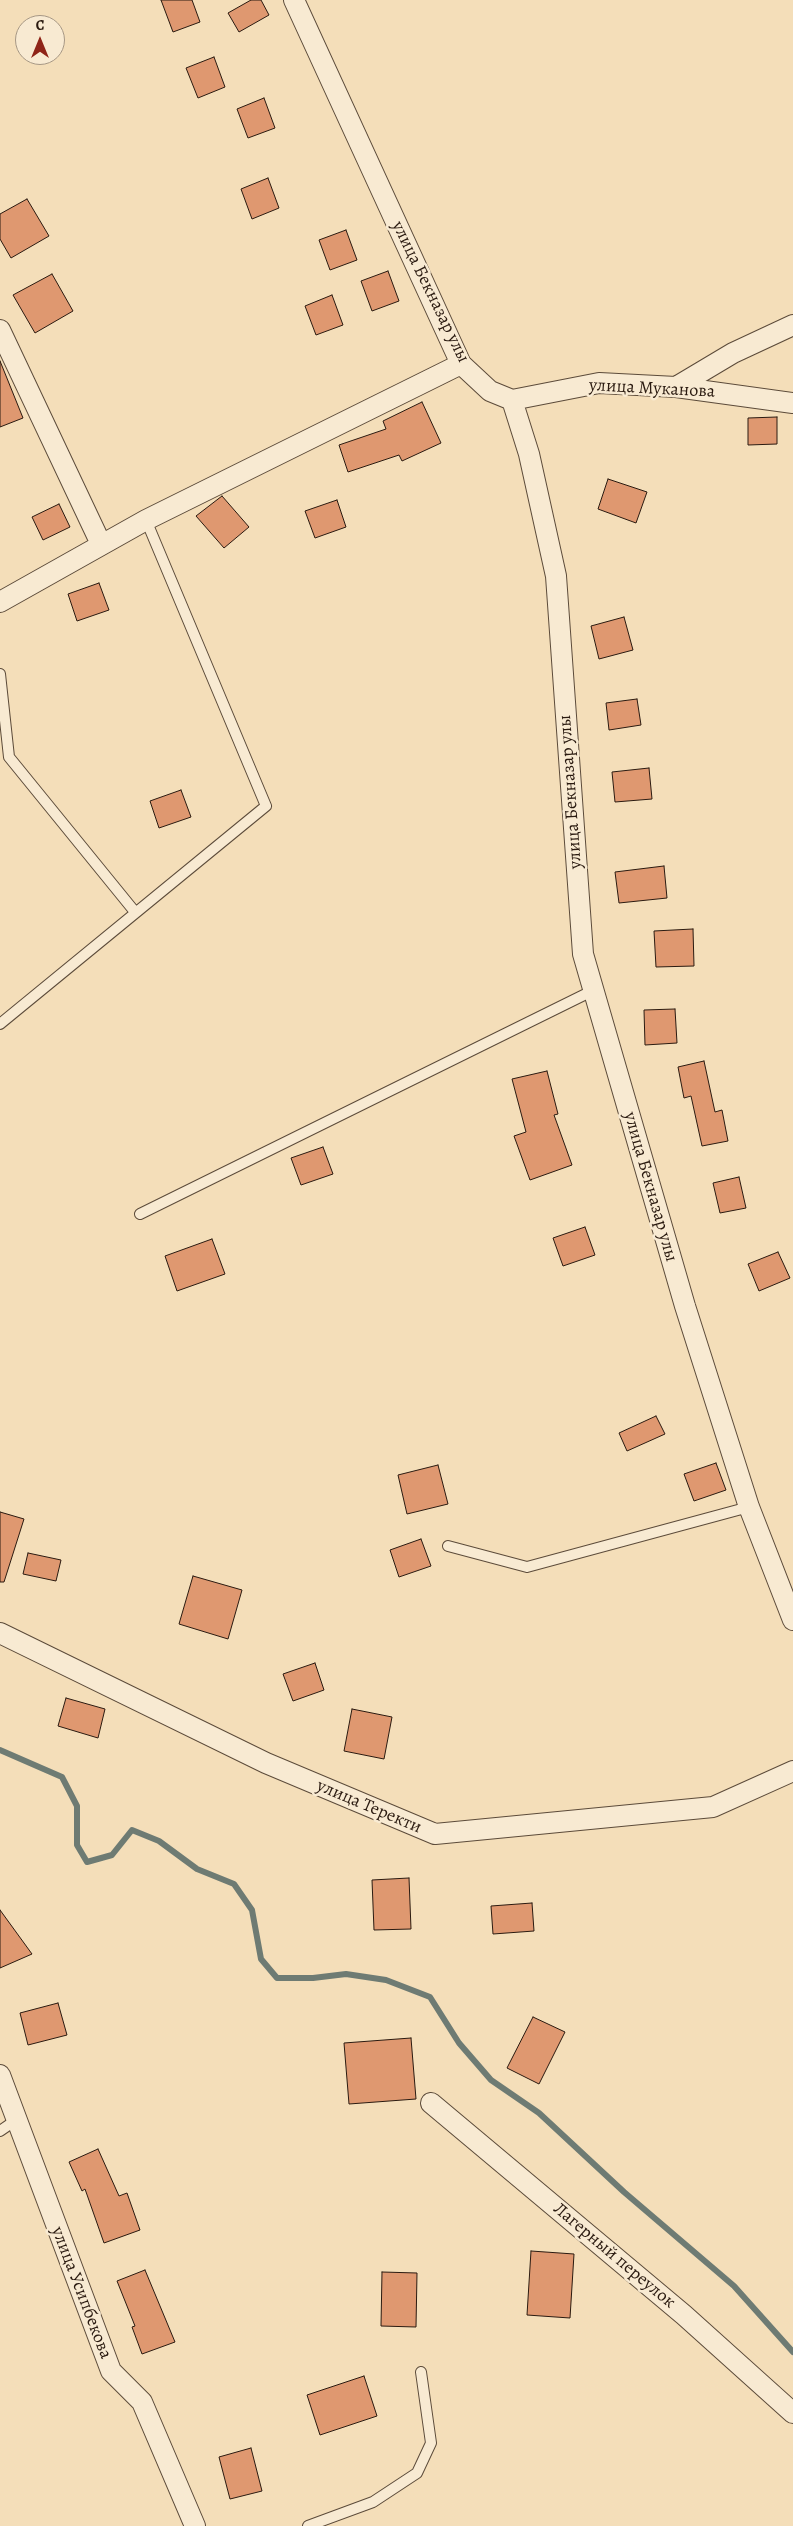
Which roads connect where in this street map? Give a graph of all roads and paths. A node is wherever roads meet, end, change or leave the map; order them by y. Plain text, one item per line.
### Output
1 (294, 0) edge
2 (793, 325) edge
3 (0, 330) edge
4 (461, 364) junction
5 (676, 387) junction
6 (512, 400) junction
7 (793, 403) edge
8 (146, 520) junction
9 (101, 544) junction
10 (0, 602) edge
11 (0, 674) edge
12 (135, 912) junction
13 (592, 991) junction
14 (0, 1024) edge
15 (140, 1214) dead end
16 (749, 1507) junction
17 (448, 1546) dead end
18 (793, 1620) edge
19 (0, 1633) edge
20 (793, 1771) edge
21 (0, 2075) edge
22 (431, 2103) dead end
23 (8, 2126) edge
24 (421, 2372) dead end
25 (793, 2413) edge
26 (195, 2526) edge
27 (308, 2526) edge

1 - 4 street, улица Бекназар улы
2 - 5 street
3 - 9 street
4 - 6 street, улица Бекназар улы
4 - 8 street
5 - 6 street, улица Муканова
5 - 7 street, улица Муканова
6 - 13 street, улица Бекназар улы
8 - 9 street
8 - 12 lane
9 - 10 street
11 - 12 lane
12 - 14 lane
13 - 15 lane
13 - 16 street, улица Бекназар улы
16 - 17 lane
16 - 18 street, улица Бекназар улы
19 - 20 street, улица Теректи
21 - 23 street, улица Усипбекова
22 - 25 street, Лагерный переулок
23 - 26 street, улица Усипбекова
24 - 27 lane

